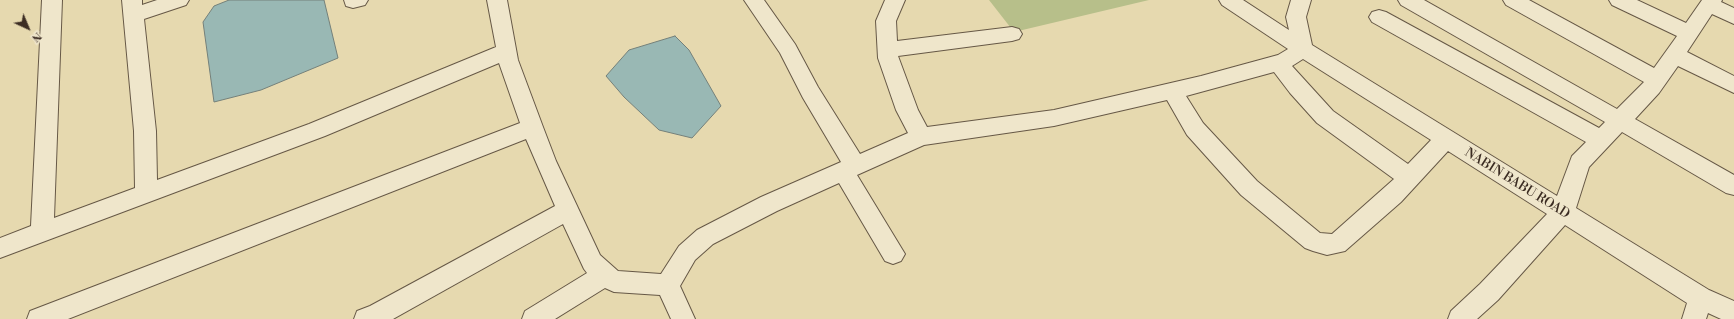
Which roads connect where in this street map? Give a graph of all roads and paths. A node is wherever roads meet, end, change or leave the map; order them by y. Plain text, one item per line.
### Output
1 (52, 0) edge
2 (179, 0) edge
3 (497, 0) edge
4 (754, 0) edge
5 (895, 0) edge
6 (1229, 0) edge
7 (1301, 0) edge
8 (1408, 0) edge
9 (1513, 0) edge
10 (1619, 0) edge
11 (1710, 2) edge
12 (133, 8) edge
13 (1379, 17) dead end
14 (1734, 17) edge
15 (1689, 33) junction
16 (1012, 34) dead end
17 (1303, 49) junction
18 (887, 50) junction
19 (506, 51) junction
20 (1674, 55) junction
21 (1278, 63) junction
22 (1657, 79) junction
23 (1734, 85) edge
24 (1172, 90) junction
25 (1619, 121) junction
26 (532, 127) junction
27 (921, 137) junction
28 (1446, 139) junction
29 (1601, 140) junction
30 (849, 168) junction
31 (1409, 177) junction
32 (1734, 186) edge
33 (146, 193) junction
34 (568, 210) junction
35 (1563, 212) junction
36 (42, 232) junction
37 (0, 248) edge
38 (893, 254) dead end
39 (605, 275) junction
40 (667, 285) junction
41 (1697, 308) edge
42 (1734, 313) edge
43 (39, 319) edge
44 (366, 319) edge
45 (534, 319) edge
46 (684, 319) edge
47 (1460, 319) edge

1 - 36 street
2 - 12 street
3 - 19 street
4 - 30 street
5 - 18 street
6 - 17 street, NABIN BABU ROAD
7 - 17 street
8 - 25 street
9 - 22 street
10 - 15 street
11 - 14 street
11 - 15 street
12 - 33 street
13 - 29 street
15 - 20 street
16 - 18 street
17 - 21 street
17 - 28 street, NABIN BABU ROAD
18 - 27 street
19 - 26 street
19 - 33 street
20 - 22 street
20 - 23 street
21 - 24 street
21 - 31 street
22 - 25 street
24 - 27 street
24 - 31 street
25 - 29 street
25 - 32 street
26 - 34 street
26 - 43 street
27 - 30 street
28 - 31 street
28 - 35 street, NABIN BABU ROAD
29 - 35 street
30 - 38 street
30 - 40 street
33 - 36 street
34 - 39 street
34 - 44 street
35 - 41 street, NABIN BABU ROAD
35 - 47 street
36 - 37 street
39 - 40 street
39 - 45 street
40 - 46 street
41 - 42 street, NABIN BABU ROAD

